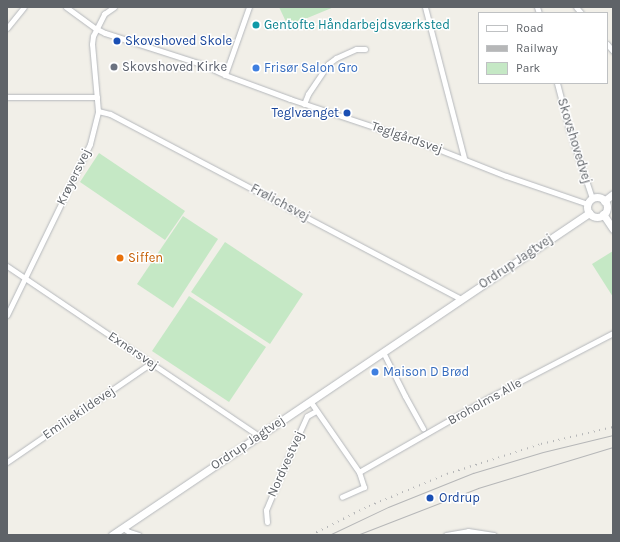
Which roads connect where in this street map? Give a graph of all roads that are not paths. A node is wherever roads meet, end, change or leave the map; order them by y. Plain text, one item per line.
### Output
1 (24, 7) edge
2 (66, 7) edge
3 (114, 7) edge
4 (249, 7) edge
5 (425, 7) edge
6 (7, 28) edge
7 (95, 28) junction
8 (365, 49) dead end
9 (225, 75) junction
10 (557, 84) edge
11 (7, 97) edge
12 (97, 97) junction
13 (304, 104) junction
14 (98, 111) junction
15 (464, 158) junction
16 (613, 194) edge
17 (590, 201) junction
18 (604, 201) junction
19 (589, 213) junction
20 (603, 214) junction
21 (613, 229) edge
22 (7, 266) edge
23 (25, 278) junction
24 (461, 299) junction
25 (7, 315) edge
26 (612, 335) edge
27 (383, 352) junction
28 (150, 363) junction
29 (310, 401) junction
30 (316, 411) junction
31 (424, 428) dead end
32 (259, 436) junction
33 (7, 462) edge
34 (359, 472) junction
35 (342, 497) dead end
36 (267, 522) dead end
37 (123, 528) junction
38 (112, 535) edge
39 (139, 535) edge
40 (446, 535) edge
41 (494, 535) edge

1 - 6 street
2 - 7 street, Teglgårdsvej
3 - 7 street
4 - 9 street
5 - 15 street
7 - 9 street, Teglgårdsvej
7 - 12 street, Krøyersvej
8 - 13 street
9 - 13 street, Teglgårdsvej
10 - 17 street, Skovshovedvej
11 - 12 street
12 - 14 street, Krøyersvej
13 - 15 street, Teglgårdsvej
14 - 23 street, Krøyersvej
14 - 24 street, Frølichsvej
15 - 17 street, Teglgårdsvej
16 - 18 street
17 - 18 street
17 - 19 street
18 - 20 street
19 - 20 street
19 - 24 street, Ordrup Jagtvej
20 - 21 street
22 - 23 street, Exnersvej
23 - 25 street, Krøyersvej
23 - 28 street, Exnersvej
24 - 27 street, Ordrup Jagtvej
26 - 34 street, Broholms Alle
27 - 29 street, Ordrup Jagtvej
27 - 31 street
28 - 32 street, Exnersvej
28 - 33 street, Emiliekildevej
29 - 30 street
29 - 32 street, Ordrup Jagtvej
30 - 34 street
30 - 36 street, Nordvestvej
32 - 37 street, Ordrup Jagtvej
34 - 35 street
37 - 38 street, Ordrup Jagtvej
37 - 39 street
40 - 41 street

